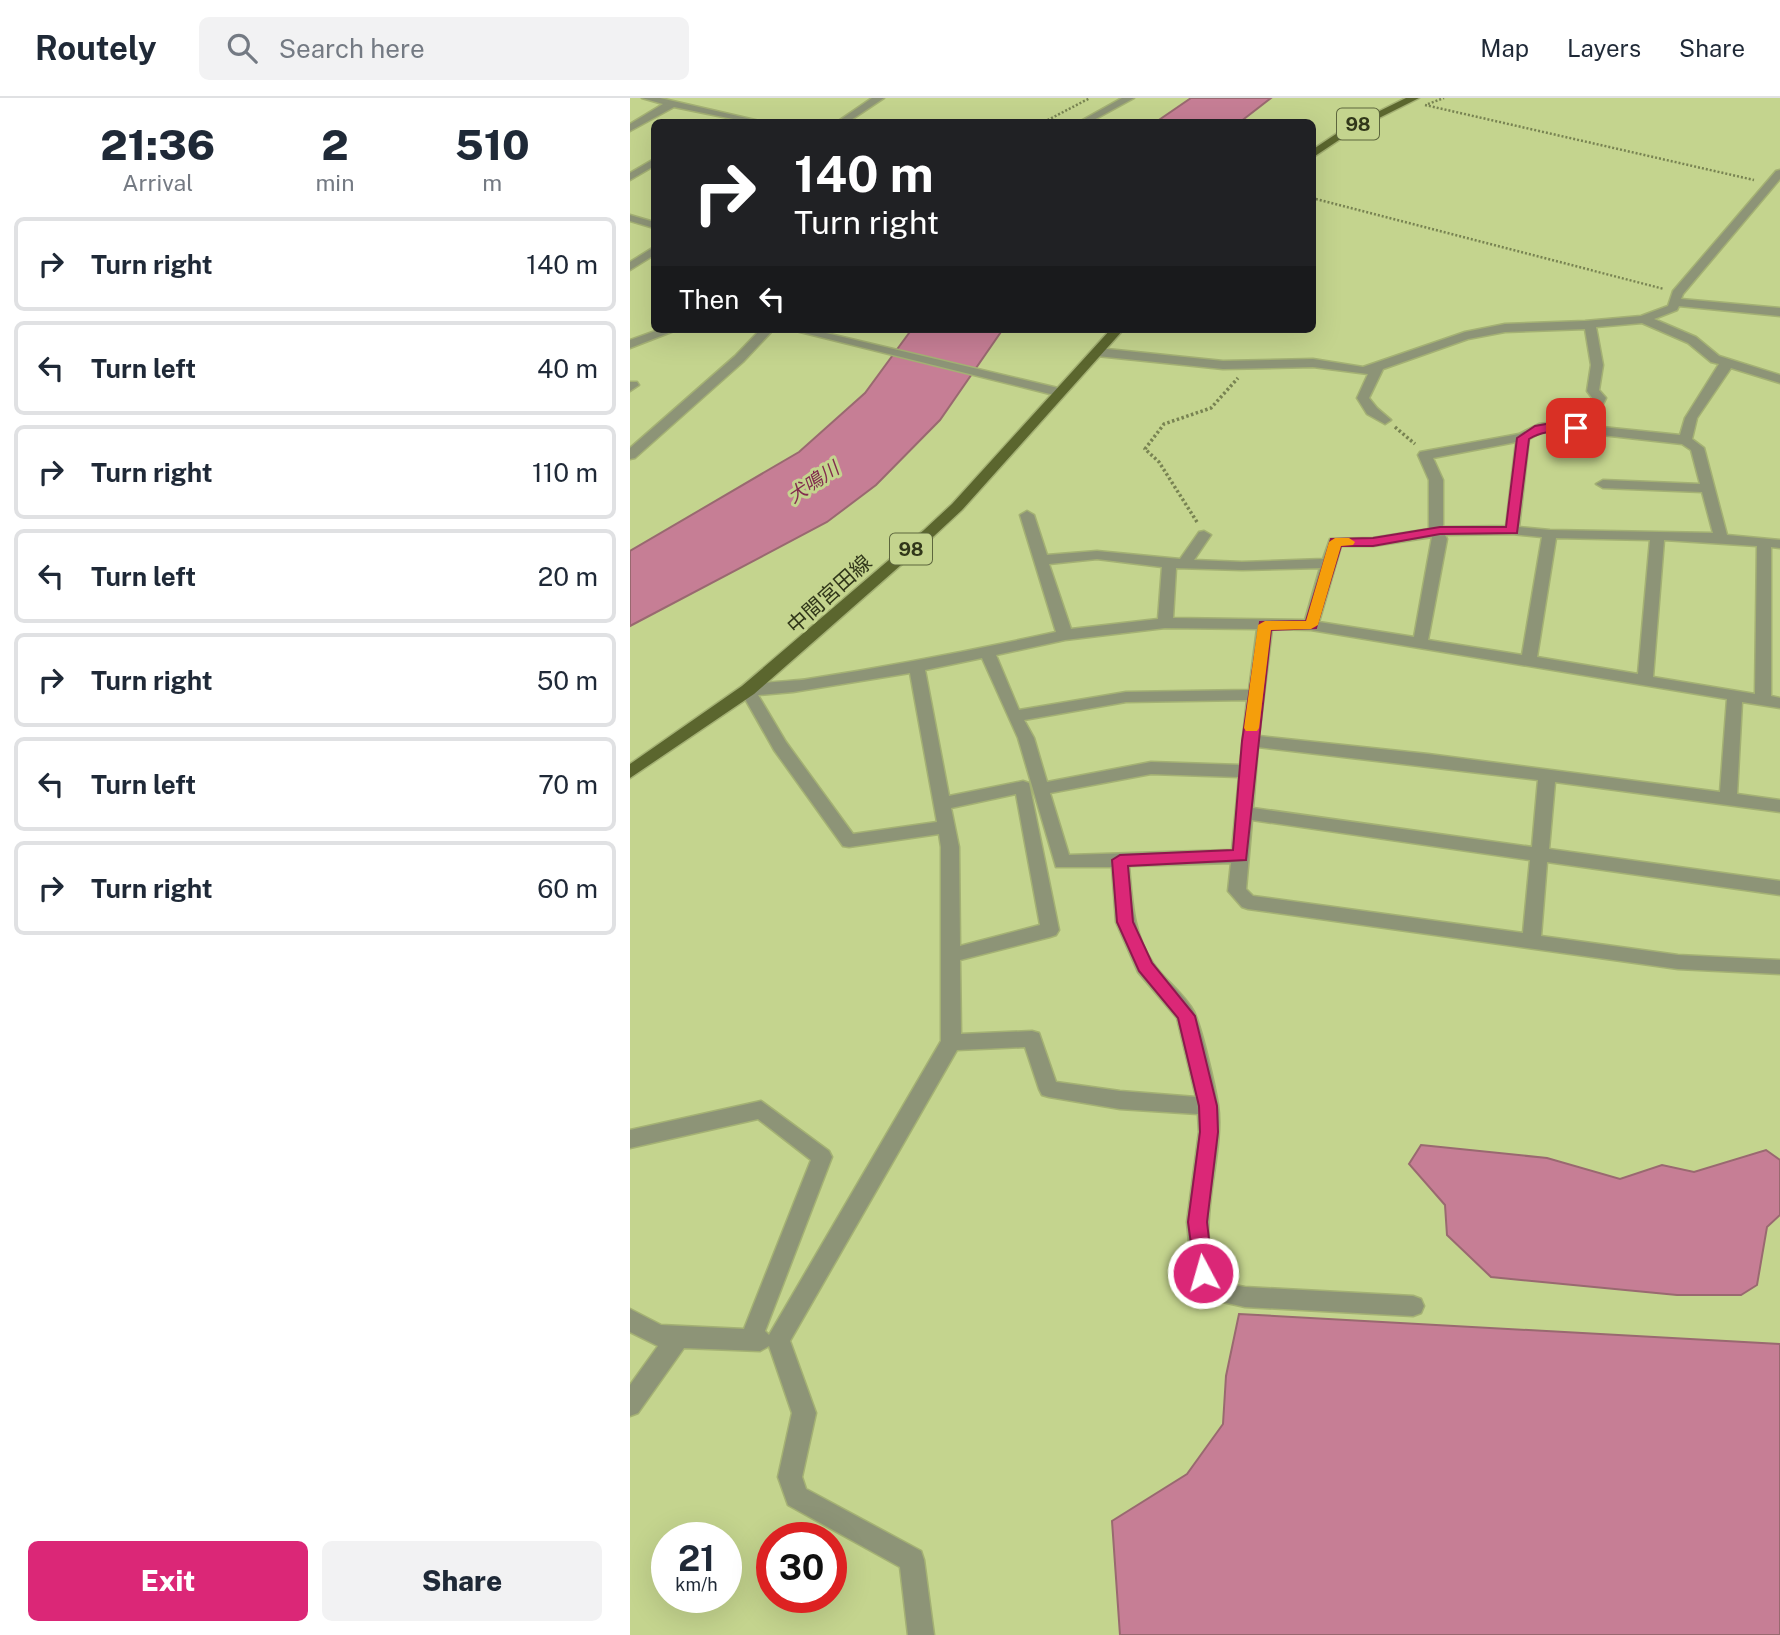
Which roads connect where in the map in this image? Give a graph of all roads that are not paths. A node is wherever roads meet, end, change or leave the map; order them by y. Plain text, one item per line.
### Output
1 (647, 98) edge
2 (879, 98) edge
3 (1129, 98) edge
4 (1414, 98) edge
5 (671, 104) junction
6 (727, 116) junction
7 (722, 119) edge
8 (742, 119) edge
9 (847, 119) edge
10 (1090, 119) edge
11 (630, 128) edge
12 (1316, 152) edge
13 (651, 164) edge
14 (1780, 173) edge
15 (630, 177) edge
16 (630, 218) edge
17 (651, 224) edge
18 (651, 252) edge
19 (630, 267) edge
20 (1676, 297) junction
21 (1780, 312) edge
22 (1643, 319) junction
23 (1590, 325) junction
24 (662, 333) edge
25 (764, 333) edge
26 (811, 333) edge
27 (1114, 333) edge
28 (630, 344) edge
29 (1097, 352) junction
30 (1726, 363) junction
31 (1377, 368) junction
32 (1780, 379) edge
33 (1058, 392) junction
34 (1385, 420) road end
35 (1595, 430) junction
36 (1523, 438) junction
37 (1685, 440) junction
38 (630, 455) edge
39 (1604, 484) dead end
40 (1706, 488) junction
41 (1027, 516) dead end
42 (1512, 530) junction
43 (1436, 531) junction
44 (1550, 534) junction
45 (1204, 535) road end
46 (1657, 536) junction
47 (1721, 538) junction
48 (1772, 543) edge
49 (1041, 560) junction
50 (1177, 564) junction
51 (1329, 564) junction
52 (1165, 623) junction
53 (1265, 625) junction
54 (1311, 625) junction
55 (1065, 635) junction
56 (1420, 642) junction
57 (987, 653) junction
58 (1529, 660) junction
59 (917, 667) junction
60 (1645, 680) junction
61 (748, 690) junction
62 (1256, 695) junction
63 (1735, 695) junction
64 (1763, 700) junction
65 (1780, 703) edge
66 (1014, 716) junction
67 (1250, 741) junction
68 (1247, 771) junction
69 (630, 772) edge
70 (1547, 776) junction
71 (1041, 789) junction
72 (1728, 799) junction
73 (941, 804) junction
74 (1780, 806) edge
75 (1244, 813) junction
76 (946, 827) junction
77 (1539, 853) junction
78 (1240, 856) junction
79 (1120, 860) junction
80 (1780, 888) edge
81 (1531, 942) junction
82 (951, 954) junction
83 (1780, 967) edge
84 (951, 1042) junction
85 (1208, 1106) junction
86 (630, 1139) edge
87 (1413, 1306) dead end
88 (630, 1320) edge
89 (678, 1337) junction
90 (751, 1340) junction
91 (778, 1340) junction
92 (630, 1405) edge
93 (921, 1635) edge

1 - 5 street
2 - 9 street
3 - 10 street
4 - 12 main road, 98
5 - 6 street
5 - 11 street
6 - 7 street
6 - 8 street
13 - 15 street
14 - 20 street
16 - 17 street
18 - 19 street
20 - 21 street
20 - 22 street
22 - 23 street
22 - 30 street
23 - 31 street
23 - 35 street
24 - 28 street
25 - 38 street
26 - 33 street
27 - 29 main road, 中間宮田線 / 98
29 - 31 street
29 - 33 main road, 中間宮田線 / 98
30 - 32 street
30 - 37 street
31 - 34 street
33 - 61 main road, 中間宮田線 / 98
35 - 36 street
35 - 37 street
36 - 42 street
36 - 43 street
37 - 40 street
39 - 40 street
40 - 47 street
41 - 49 street
42 - 43 street
42 - 44 street
43 - 51 street
43 - 56 street
44 - 46 street
44 - 58 street
45 - 50 street
46 - 47 street
46 - 60 street
47 - 48 street
48 - 64 street
49 - 50 street
49 - 55 street
50 - 51 street
50 - 52 street
51 - 54 street
52 - 53 street
52 - 55 street
53 - 54 street
53 - 62 street
54 - 56 street
55 - 57 street
56 - 58 street
57 - 59 street
57 - 66 street
58 - 60 street
59 - 61 street
59 - 73 street
60 - 63 street
61 - 69 main road, 中間宮田線 / 98
61 - 76 street
62 - 66 street
62 - 67 street
63 - 64 street
63 - 72 street
64 - 65 street
66 - 71 street
67 - 68 street
67 - 70 street
68 - 71 street
68 - 75 street
70 - 72 street
70 - 77 street
71 - 79 street
72 - 74 street
73 - 76 street
73 - 82 street
75 - 77 street
75 - 78 street
76 - 82 street
77 - 80 street
77 - 81 street
78 - 79 street
78 - 81 street
79 - 85 street
81 - 83 street
82 - 84 street
84 - 85 street
84 - 91 street
85 - 87 street
86 - 90 street
88 - 89 street
89 - 90 street
89 - 92 street
90 - 91 street
91 - 93 street

